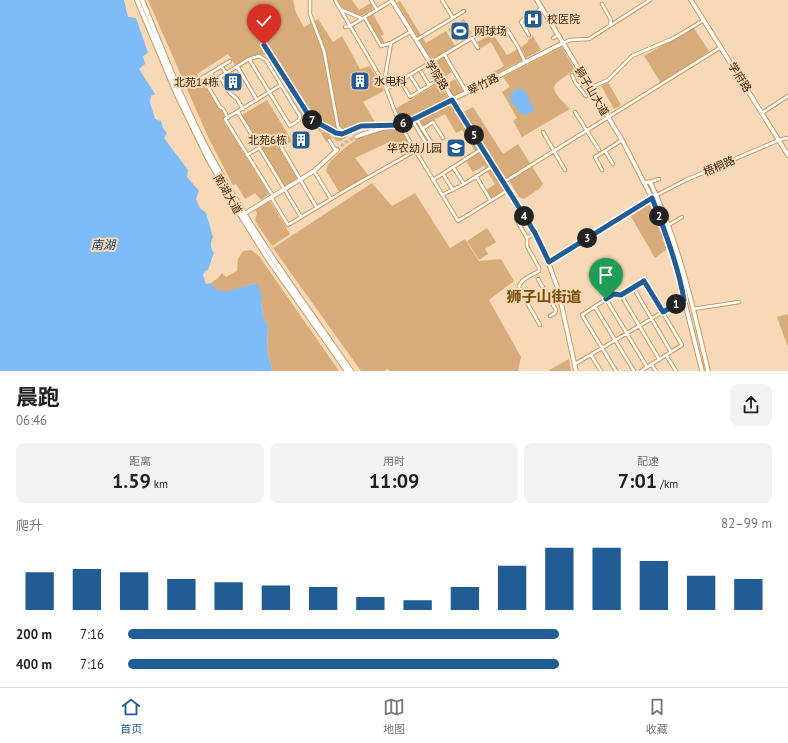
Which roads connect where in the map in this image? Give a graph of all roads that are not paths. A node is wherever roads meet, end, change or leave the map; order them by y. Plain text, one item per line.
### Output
1 (138, 0) edge
2 (142, 0) edge
3 (310, 0) edge
4 (335, 0) edge
5 (371, 0) edge
6 (392, 0) edge
7 (442, 0) edge
8 (537, 0) edge
9 (650, 0) edge
10 (691, 0) edge
11 (602, 4) dead end
12 (542, 8) junction
13 (340, 9) junction
14 (377, 10) junction
15 (464, 11) dead end
16 (530, 16) tunnel mouth
17 (363, 18) junction
18 (453, 18) junction
19 (523, 20) dead end
20 (704, 20) junction
21 (350, 26) junction
22 (344, 27) dead end
23 (610, 27) junction
24 (507, 29) dead end
25 (410, 32) junction
26 (529, 35) dead end
27 (559, 35) junction
28 (554, 38) dead end
29 (416, 41) junction
30 (392, 43) junction
31 (563, 43) junction
32 (264, 45) dead end
33 (721, 47) junction
34 (478, 48) dead end
35 (444, 54) junction
36 (249, 59) junction
37 (230, 61) dead end
38 (525, 62) junction
39 (429, 63) junction
40 (221, 66) junction
41 (237, 66) junction
42 (421, 72) dead end
43 (211, 73) junction
44 (226, 73) junction
45 (572, 75) dead end
46 (220, 77) junction
47 (411, 77) dead end
48 (202, 78) dead end
49 (440, 79) junction
50 (215, 80) junction
51 (586, 81) junction
52 (384, 83) junction
53 (402, 83) dead end
54 (281, 85) junction
55 (429, 86) junction
56 (578, 86) junction
57 (590, 88) junction
58 (386, 89) junction
59 (420, 91) junction
60 (269, 92) junction
61 (467, 93) junction
62 (586, 96) dead end
63 (788, 96) edge
64 (257, 100) junction
65 (452, 100) junction
66 (243, 109) junction
67 (238, 112) junction
68 (576, 112) dead end
69 (762, 113) junction
70 (228, 118) junction
71 (608, 118) junction
72 (414, 119) junction
73 (400, 125) junction
74 (422, 128) junction
75 (587, 131) junction
76 (346, 132) junction
77 (543, 132) dead end
78 (274, 134) dead end
79 (356, 137) tunnel mouth
80 (443, 138) dead end
81 (788, 138) edge
82 (329, 140) dead end
83 (622, 140) junction
84 (779, 140) junction
85 (432, 144) dead end
86 (259, 148) junction
87 (429, 148) dead end
88 (483, 148) junction
89 (337, 150) joint
90 (598, 150) dead end
91 (415, 151) junction
92 (555, 151) junction
93 (605, 151) junction
94 (247, 155) junction
95 (788, 155) edge
96 (613, 164) dead end
97 (494, 166) junction
98 (453, 167) junction
99 (566, 170) dead end
100 (602, 170) dead end
101 (314, 171) junction
102 (444, 174) junction
103 (476, 176) junction
104 (300, 179) junction
105 (659, 179) dead end
106 (433, 180) junction
107 (504, 182) junction
108 (650, 182) junction
109 (644, 183) junction
110 (464, 184) junction
111 (284, 189) junction
112 (453, 190) junction
113 (508, 190) junction
114 (442, 195) junction
115 (656, 195) junction
116 (272, 197) junction
117 (652, 198) junction
118 (331, 199) junction
119 (491, 201) junction
120 (317, 208) junction
121 (244, 214) junction
122 (523, 214) junction
123 (301, 217) junction
124 (682, 217) dead end
125 (669, 225) junction
126 (535, 233) junction
127 (527, 238) junction
128 (549, 262) junction
129 (538, 279) dead end
130 (633, 287) junction
131 (558, 289) junction
132 (548, 295) junction
133 (621, 295) junction
134 (540, 299) dead end
135 (606, 299) junction
136 (684, 300) junction
137 (739, 302) dead end
138 (595, 307) junction
139 (693, 309) junction
140 (663, 312) junction
141 (550, 316) dead end
142 (651, 319) junction
143 (540, 325) dead end
144 (639, 327) junction
145 (627, 334) junction
146 (615, 341) junction
147 (602, 349) junction
148 (671, 352) junction
149 (591, 355) junction
150 (666, 355) junction
151 (659, 360) junction
152 (575, 364) junction
153 (651, 364) junction
154 (647, 367) junction
155 (347, 371) edge
156 (351, 371) edge
157 (576, 371) edge
158 (601, 371) edge
159 (616, 371) edge
160 (634, 371) edge
161 (640, 371) edge
162 (656, 371) edge
163 (676, 371) edge
164 (702, 371) edge
165 (708, 371) edge

1 - 155 main road, 南湖大道
2 - 121 main road, 南湖大道
3 - 76 street
4 - 13 street
5 - 14 street
6 - 14 street, 学院路
6 - 25 street, 学院路
7 - 18 street
8 - 12 street, 狮子山大道
9 - 23 street
10 - 20 street, 学府路
11 - 23 street
12 - 16 street
12 - 27 street, 狮子山大道
13 - 17 street
13 - 21 street
14 - 17 street, 学院路
15 - 18 street
17 - 21 street, 学院路
17 - 30 street
18 - 29 street
19 - 26 street
20 - 33 street, 学府路
20 - 57 street
21 - 22 street
21 - 52 street
23 - 31 street
24 - 38 street
25 - 29 street, 学院路
25 - 30 street
27 - 28 street
27 - 31 street, 狮子山大道
29 - 39 street, 学院路
30 - 52 street
31 - 38 street, 翠竹路
31 - 51 street, 狮子山大道
32 - 76 street
33 - 69 street, 学府路
33 - 71 street
34 - 35 street
35 - 39 street
35 - 61 street
36 - 41 street
36 - 54 street
36 - 60 street
37 - 40 street
38 - 61 street, 翠竹路
39 - 49 street, 学院路
39 - 58 street
40 - 43 street
40 - 44 street
41 - 44 street
41 - 64 street
42 - 55 street
43 - 48 street
43 - 50 street
44 - 46 street
45 - 56 street
46 - 50 street
46 - 66 street
47 - 59 street
49 - 55 street
49 - 65 street, 学院路
50 - 70 street
51 - 56 street
51 - 57 street, 狮子山大道
52 - 58 street
53 - 59 street
54 - 60 street
54 - 60 street
55 - 59 street
56 - 62 street
57 - 71 street, 狮子山大道
58 - 73 street
60 - 64 street
61 - 65 street, 翠竹路
63 - 69 street
64 - 66 street
65 - 72 street, 翠竹路
65 - 88 street, 学院路
66 - 67 street
67 - 70 street
67 - 86 street
68 - 75 street
69 - 84 street, 学府路
70 - 94 street
71 - 75 street
71 - 83 street, 狮子山大道
72 - 73 street, 翠竹路
72 - 74 street
72 - 87 street
73 - 76 street
73 - 79 street, 翠竹路
73 - 91 street
74 - 80 street
74 - 85 street
75 - 90 street
75 - 92 street
77 - 92 street
78 - 104 street
81 - 84 street, 梧桐路
82 - 89 street
83 - 93 street
83 - 109 street, 狮子山大道
84 - 95 street, 学府路
84 - 115 street, 梧桐路
86 - 94 street
86 - 111 street
88 - 97 street, 学院路
88 - 98 street
89 - 101 street
91 - 106 street
91 - 118 street
92 - 99 street
92 - 107 street
93 - 96 street
93 - 100 street
94 - 116 street
97 - 103 street
97 - 107 street, 学院路
98 - 102 street
98 - 110 street
101 - 104 street
101 - 118 street
102 - 106 street
102 - 112 street
103 - 110 street
103 - 119 street
104 - 111 street
104 - 120 street
105 - 108 street
106 - 114 street
107 - 113 street, 学院路
108 - 109 street
108 - 115 street
109 - 117 street, 狮子山大道
110 - 112 street
111 - 116 street
111 - 123 street
112 - 114 street
113 - 119 street
113 - 122 street, 学院路
114 - 119 street
115 - 117 street, 梧桐路
115 - 125 street
116 - 121 street
116 - 123 street
117 - 128 street
117 - 136 street, 狮子山大道
118 - 120 street
120 - 123 street
121 - 156 main road, 南湖大道
122 - 126 street, 学院路
122 - 127 street
124 - 125 street
125 - 139 street
126 - 127 street
126 - 128 street, 学院路
127 - 143 street
128 - 131 street, 学院路
129 - 132 street
130 - 133 street
130 - 140 street
130 - 142 street
131 - 132 street
131 - 152 street, 学院路
132 - 134 street
132 - 141 street
133 - 135 street
133 - 144 street
135 - 138 street
135 - 145 street
136 - 140 street
136 - 164 street, 狮子山大道
137 - 139 street
138 - 146 street
138 - 147 street
139 - 165 street
140 - 142 street
140 - 148 street
142 - 144 street
142 - 148 street
144 - 145 street
144 - 151 street
145 - 146 street
145 - 154 street
146 - 147 street
146 - 160 street
147 - 149 street
147 - 159 street
148 - 150 street
149 - 152 street
149 - 158 street
150 - 151 street
150 - 163 street
151 - 153 street
152 - 157 street, 学院路
153 - 154 street
153 - 162 street
154 - 161 street

